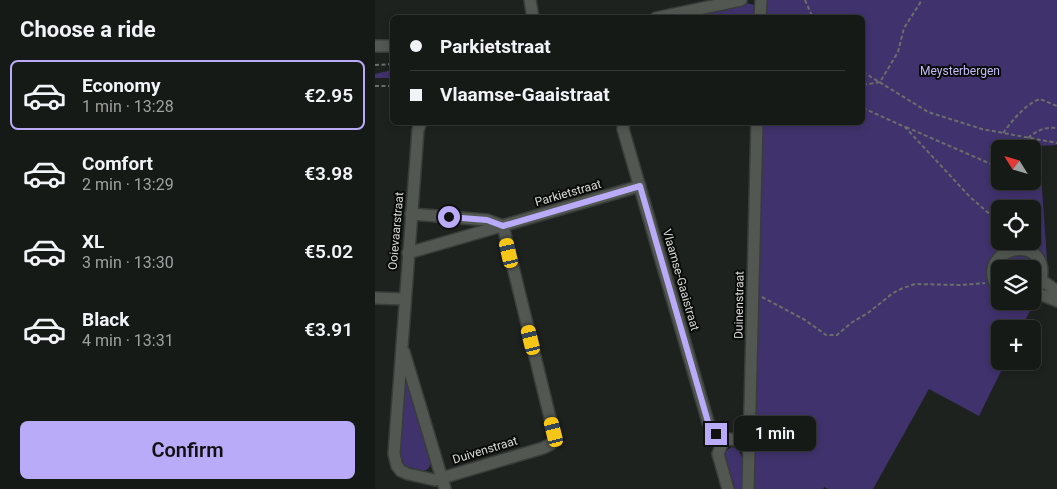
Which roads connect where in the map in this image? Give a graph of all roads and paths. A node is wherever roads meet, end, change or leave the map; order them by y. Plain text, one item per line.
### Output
1 (530, 0) edge
2 (741, 0) edge
3 (761, 0) edge
4 (805, 0) edge
5 (922, 0) edge
6 (532, 15) edge
7 (670, 15) edge
8 (760, 15) edge
9 (812, 15) edge
10 (375, 46) edge
11 (390, 46) edge
12 (390, 64) edge
13 (375, 65) edge
14 (865, 73) edge
15 (880, 82) junction
16 (865, 85) edge
17 (375, 86) edge
18 (390, 86) edge
19 (1057, 106) edge
20 (865, 109) edge
21 (420, 125) edge
22 (624, 125) edge
23 (757, 125) edge
24 (905, 127) junction
25 (1057, 128) edge
26 (1003, 133) junction
27 (1027, 138) junction
28 (1057, 143) edge
29 (991, 164) edge
30 (640, 186) junction
31 (411, 214) junction
32 (991, 215) edge
33 (503, 226) junction
34 (408, 253) junction
35 (997, 260) edge
36 (1038, 260) edge
37 (1041, 266) edge
38 (1041, 280) joint
39 (991, 285) edge
40 (1057, 290) edge
41 (753, 292) junction
42 (1041, 295) edge
43 (375, 298) edge
44 (405, 299) junction
45 (1057, 301) edge
46 (402, 343) junction
47 (724, 438) junction
48 (750, 440) junction
49 (443, 483) edge
50 (727, 489) edge
51 (749, 489) edge

1 - 6 street
2 - 7 street
3 - 8 street
4 - 9 path
5 - 15 path
10 - 11 street
12 - 13 path
14 - 15 path
15 - 16 path
15 - 26 path
17 - 18 path
19 - 26 path
20 - 24 path
21 - 31 street, Ooievaarstraat
22 - 30 street, Vlaamse-Gaaistraat
23 - 41 street, Duinenstraat
24 - 29 path
24 - 32 path
25 - 27 path
26 - 27 path
27 - 28 path
30 - 33 street, Parkietstraat
30 - 47 street, Vlaamse-Gaaistraat
31 - 33 street
31 - 34 street, Ooievaarstraat
33 - 34 street, Parkietstraat
33 - 49 street, Duivenstraat
34 - 44 street, Ooievaarstraat
35 - 36 street
37 - 38 street
38 - 40 street
39 - 41 path
41 - 48 street, Duinenstraat
42 - 45 street
43 - 44 street
44 - 46 street, Ooievaarstraat
46 - 49 street, Ooievaarstraat
46 - 49 street, Ooievaarstraat
47 - 48 street
47 - 50 street
48 - 51 street, Duinenstraat

